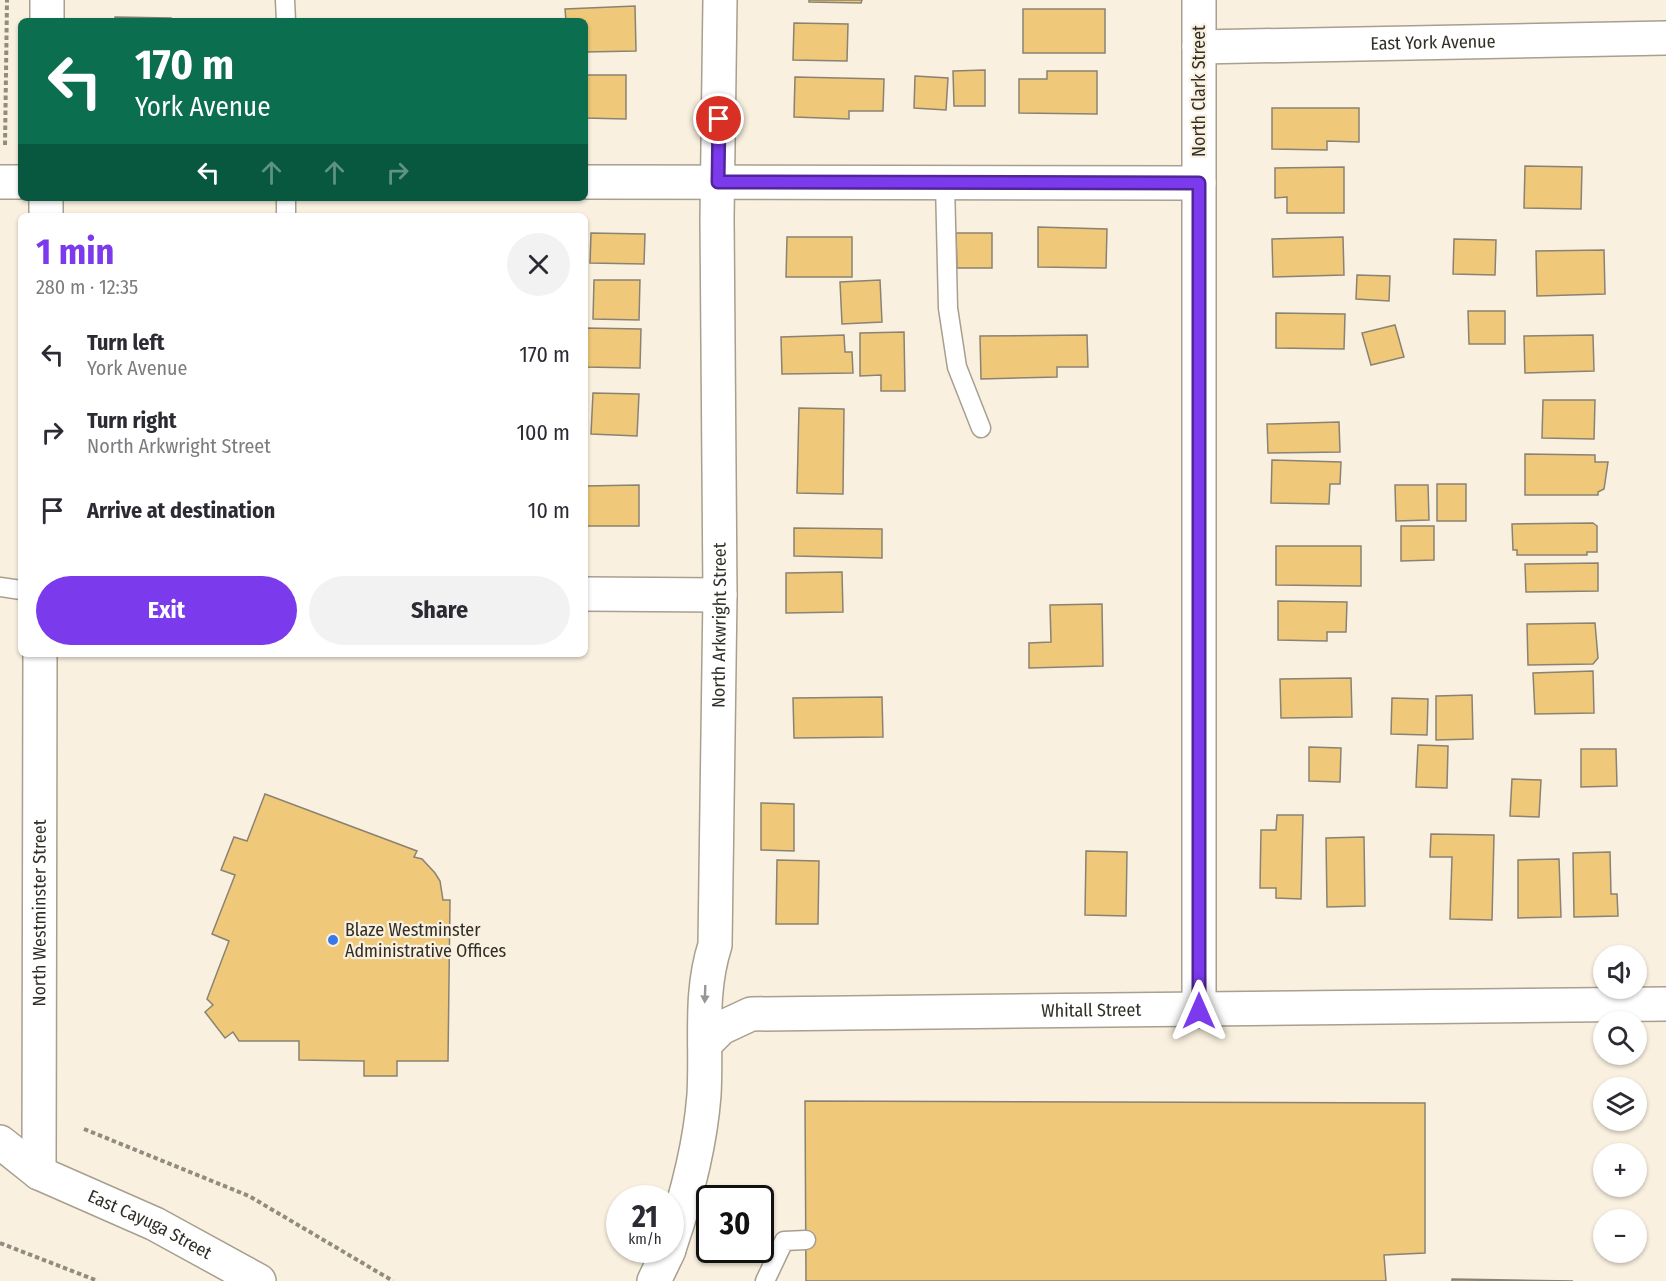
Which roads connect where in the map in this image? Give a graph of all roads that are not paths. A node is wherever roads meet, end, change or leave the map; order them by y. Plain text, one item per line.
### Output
1 (47, 0) edge
2 (285, 0) edge
3 (720, 0) edge
4 (1199, 0) edge
5 (47, 18) edge
6 (286, 18) edge
7 (1666, 39) edge
8 (1199, 47) junction
9 (0, 182) edge
10 (18, 182) edge
11 (588, 182) edge
12 (718, 182) junction
13 (945, 183) junction
14 (1199, 183) junction
15 (981, 428) dead end
16 (0, 587) edge
17 (18, 590) edge
18 (588, 594) edge
19 (720, 595) junction
20 (40, 657) edge
21 (1666, 1004) edge
22 (1199, 1011) junction
23 (705, 1044) junction
24 (0, 1142) edge
25 (39, 1173) junction
26 (0, 1174) edge
27 (684, 1204) edge
28 (806, 1240) dead end
29 (663, 1263) edge
30 (259, 1281) edge
31 (654, 1281) edge
32 (765, 1281) edge

1 - 5 street
2 - 6 lane
3 - 12 street, North Arkwright Street
4 - 8 street, North Clark Street
7 - 8 street, East York Avenue
8 - 14 street, North Clark Street
9 - 10 street
11 - 12 street
12 - 13 street
12 - 19 street, North Arkwright Street
13 - 14 street
13 - 15 lane
14 - 22 street, North Clark Street
16 - 17 lane
18 - 19 street
19 -> 23 street, North Arkwright Street
20 - 25 street, North Westminster Street
21 - 22 street, Whitall Street
22 - 23 street, Whitall Street
23 - 27 street, North Arkwright Street
24 - 25 street, East Cayuga Street
25 - 26 street, East Cayuga Street
25 - 30 street, East Cayuga Street
28 - 32 lane
29 - 31 street, North Arkwright Street

